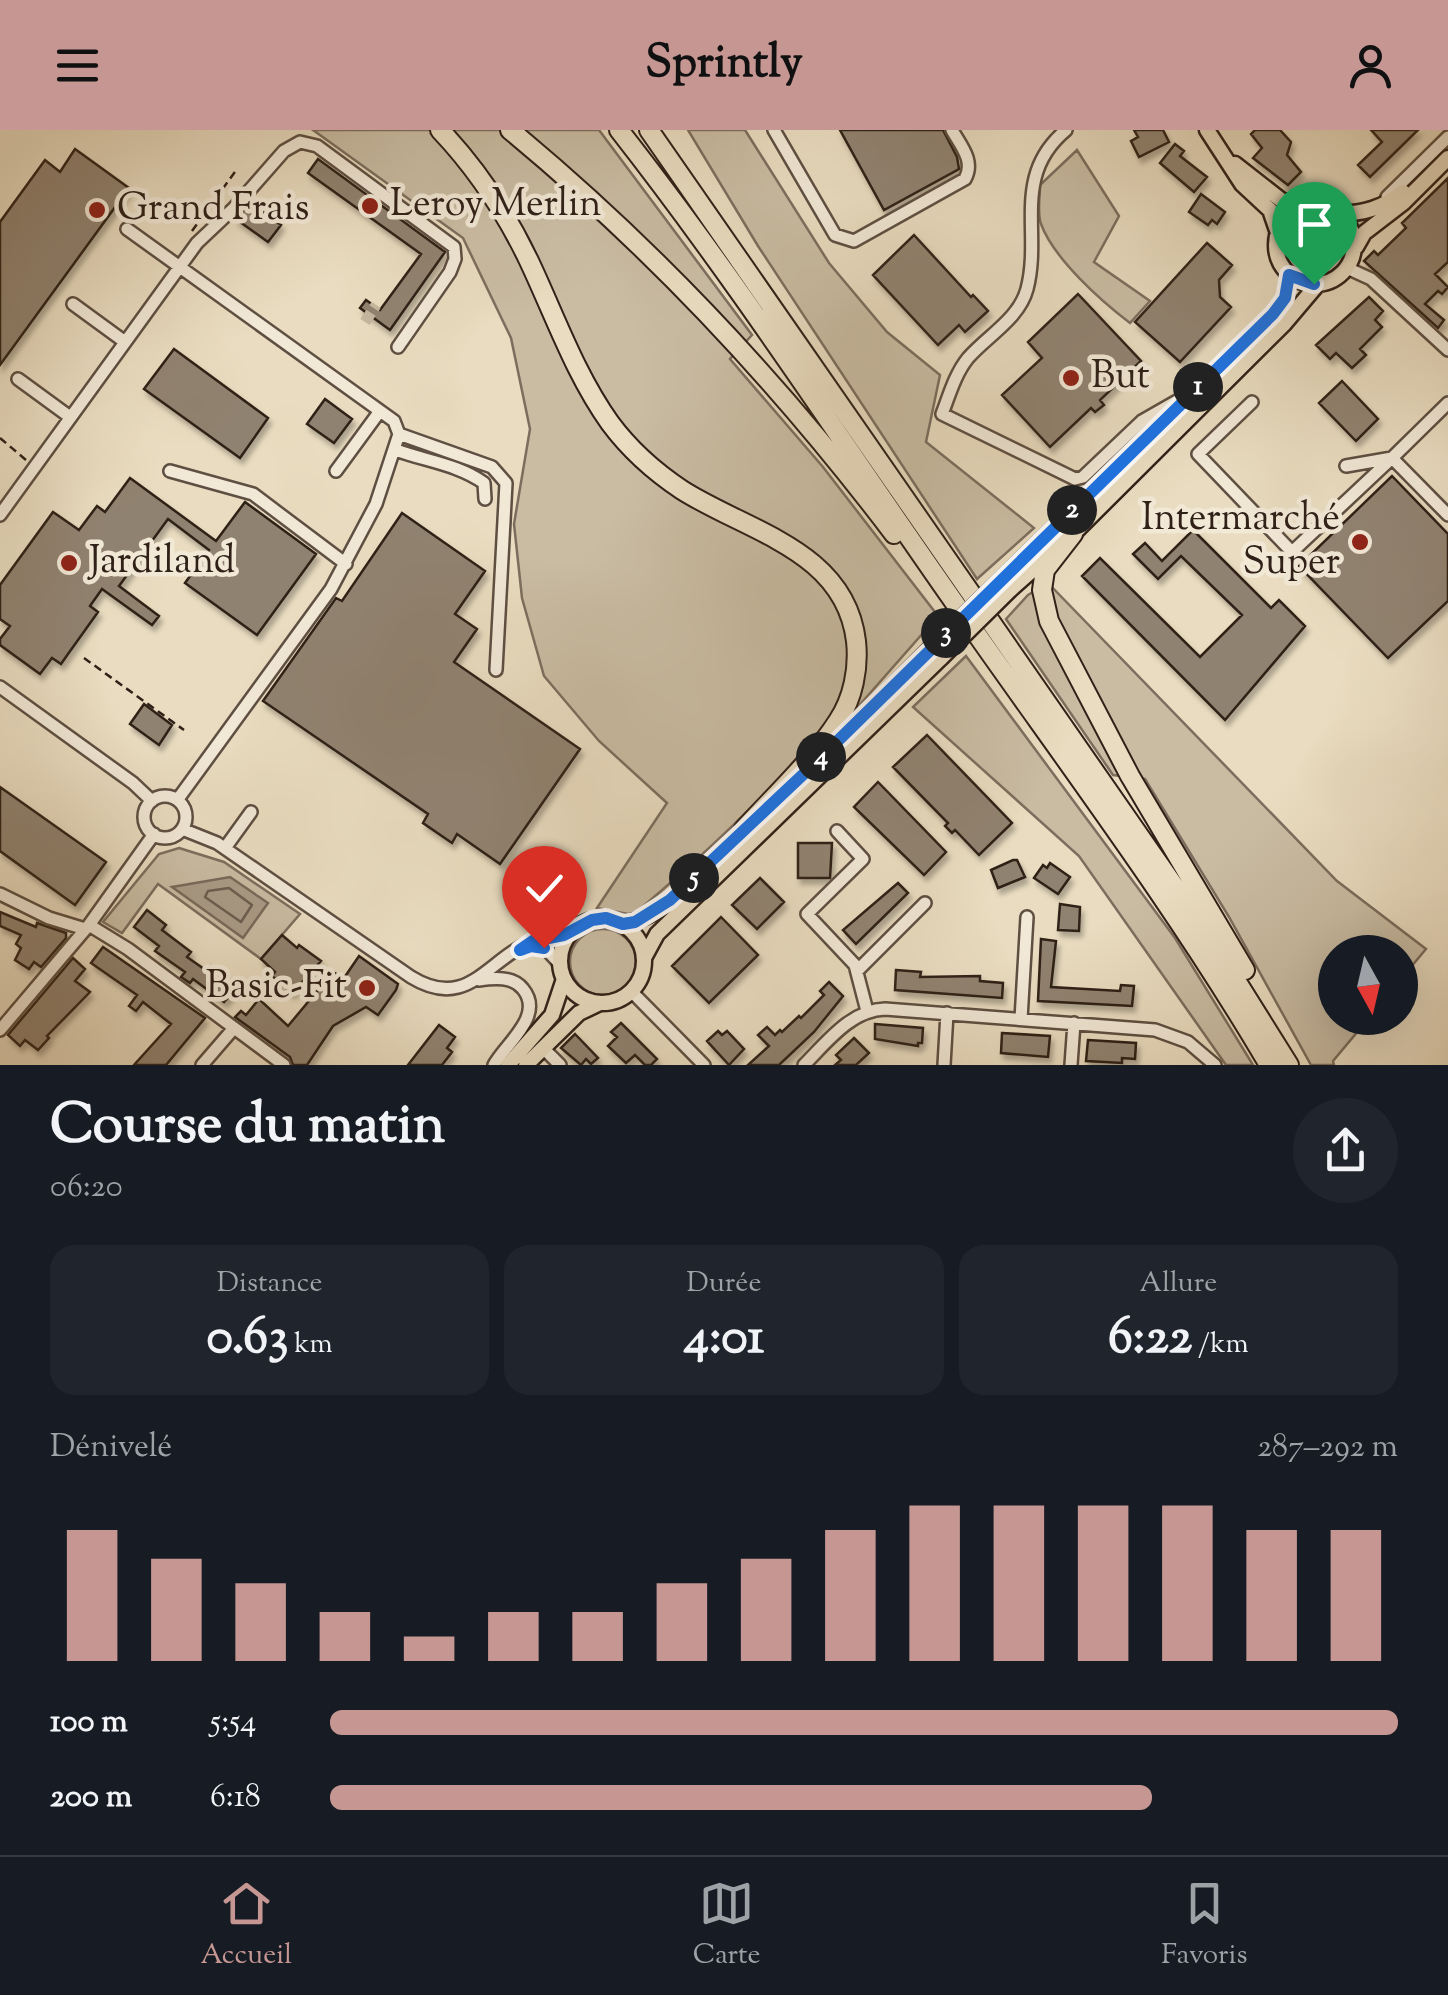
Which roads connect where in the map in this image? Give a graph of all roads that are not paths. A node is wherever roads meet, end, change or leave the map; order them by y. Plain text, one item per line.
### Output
1 (440, 130) edge
2 (510, 130) edge
3 (619, 130) edge
4 (649, 130) edge
5 (662, 130) edge
6 (774, 130) edge
7 (952, 130) edge
8 (1066, 130) edge
9 (1207, 130) edge
10 (1448, 137) edge
11 (1223, 154) junction
12 (1448, 157) edge
13 (1305, 208) junction
14 (1374, 208) junction
15 (1338, 213) junction
16 (709, 215) junction
17 (127, 229) dead end
18 (1278, 233) junction
19 (1354, 252) junction
20 (179, 267) junction
21 (1347, 268) junction
22 (1289, 275) junction
23 (1317, 284) junction
24 (73, 304) dead end
25 (125, 342) junction
26 (398, 347) dead end
27 (1448, 350) edge
28 (18, 379) dead end
29 (1194, 391) junction
30 (1252, 402) dead end
31 (1448, 404) edge
32 (380, 411) junction
33 (70, 417) junction
34 (399, 434) junction
35 (396, 450) junction
36 (1392, 458) junction
37 (1346, 466) dead end
38 (170, 471) dead end
39 (336, 472) dead end
40 (486, 500) dead end
41 (0, 515) edge
42 (1448, 515) edge
43 (1073, 534) junction
44 (346, 564) junction
45 (1006, 584) junction
46 (965, 618) junction
47 (936, 653) junction
48 (496, 670) dead end
49 (0, 687) edge
50 (178, 800) junction
51 (152, 801) junction
52 (251, 812) dead end
53 (182, 829) junction
54 (744, 829) junction
55 (837, 831) dead end
56 (154, 834) junction
57 (225, 848) junction
58 (0, 894) edge
59 (924, 903) dead end
60 (1027, 917) dead end
61 (623, 924) junction
62 (88, 927) junction
63 (572, 931) junction
64 (520, 950) junction
65 (644, 958) junction
66 (858, 970) junction
67 (562, 972) junction
68 (474, 981) junction
69 (631, 991) junction
70 (600, 1002) junction
71 (867, 1012) junction
72 (948, 1014) junction
73 (1021, 1019) junction
74 (1074, 1022) junction
75 (234, 1028) junction
76 (0, 1030) edge
77 (1272, 1034) junction
78 (544, 1048) junction
79 (202, 1065) edge
80 (284, 1065) edge
81 (494, 1065) edge
82 (509, 1065) edge
83 (526, 1065) edge
84 (560, 1065) edge
85 (704, 1065) edge
86 (804, 1065) edge
87 (944, 1065) edge
88 (1070, 1065) edge
89 (1215, 1065) edge
90 (1268, 1065) edge
91 (1289, 1065) edge

1 - 54 highway
2 - 46 highway
3 - 46 highway
4 - 16 highway
5 - 16 highway
6 - 7 street
8 - 29 street
9 - 11 main road
10 - 14 street
11 - 13 main road
11 - 18 main road
12 - 14 main road
12 - 19 main road
13 - 15 main road
13 - 18 main road
14 - 15 main road
15 - 19 main road
16 - 77 highway
17 - 20 street
18 - 22 main road
19 - 21 main road
20 - 25 street
20 - 26 street
20 - 32 street
21 - 23 main road
21 - 27 street
22 - 23 main road
22 - 29 main road
23 - 43 main road
24 - 25 street
25 - 33 street
28 - 33 street
29 - 45 main road
30 - 36 street
31 - 36 street
32 - 34 street
32 - 39 street
33 - 41 street
34 - 35 street
34 - 48 street
35 - 40 street
35 - 44 street
36 - 37 street
36 - 42 street
38 - 44 street
43 - 45 main road
43 - 77 highway
44 - 50 street
45 - 47 main road, bridge
46 - 90 highway
47 - 54 main road
47 - 65 main road
49 - 51 street
50 - 51 street
50 - 53 street
51 - 56 street
52 - 57 street
53 - 56 street
53 - 57 street
54 - 61 main road
55 - 66 street
56 - 62 street
57 - 68 street
58 - 62 street
59 - 66 street
60 - 73 street
61 - 63 main road
61 - 65 main road
62 - 75 street
62 - 76 street
63 - 64 street
63 - 67 main road
64 - 67 street
64 - 68 street
65 - 69 main road
66 - 71 street
67 - 70 main road
67 - 82 main road
68 - 81 street
69 - 70 main road
69 - 85 street
70 - 78 main road
71 - 72 street
71 - 86 street
72 - 73 street
72 - 87 street
73 - 74 street
74 - 88 street
74 - 89 street
75 - 79 street
75 - 80 street
77 - 91 highway
78 - 83 main road
78 - 84 street

